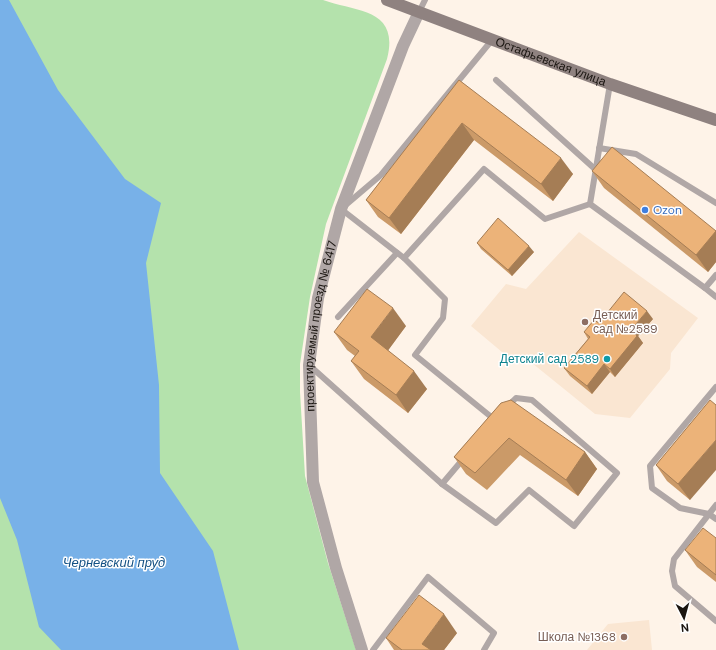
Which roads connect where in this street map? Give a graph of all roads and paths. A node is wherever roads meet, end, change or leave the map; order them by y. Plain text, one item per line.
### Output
1 (387, 0) edge
2 (425, 0) edge
3 (419, 12) junction
4 (492, 40) junction
5 (496, 80) dead end
6 (610, 84) junction
7 (716, 120) edge
8 (599, 148) junction
9 (596, 170) junction
10 (590, 204) junction
11 (716, 204) edge
12 (341, 209) junction
13 (397, 253) junction
14 (404, 258) junction
15 (716, 275) edge
16 (705, 288) junction
17 (716, 297) edge
18 (338, 317) dead end
19 (309, 365) junction
20 (716, 387) edge
21 (505, 409) edge
22 (500, 414) edge
23 (495, 420) junction
24 (490, 425) edge
25 (466, 455) edge
26 (442, 484) junction
27 (716, 505) edge
28 (709, 514) junction
29 (716, 519) edge
30 (716, 621) edge
31 (362, 650) edge
32 (373, 650) edge
33 (484, 650) edge

1 - 3 street, Остафьевская улица
2 - 3 lane
3 - 4 street, Остафьевская улица
3 - 12 street, проектируемый проезд № 6417
4 - 6 street, Остафьевская улица
4 - 12 lane
5 - 9 lane
6 - 7 street, Остафьевская улица
6 - 8 lane
8 - 9 lane
8 - 11 lane
9 - 10 lane
10 - 14 lane
10 - 16 lane
12 - 13 lane
12 - 19 street, проектируемый проезд № 6417
13 - 14 lane
13 - 18 lane
14 - 23 lane
15 - 16 lane
16 - 17 lane
19 - 26 lane
19 - 31 street, проектируемый проезд № 6417
20 - 28 lane
21 - 26 lane
22 - 23 lane
23 - 24 lane
25 - 26 lane
27 - 28 lane
28 - 29 lane
28 - 30 lane
32 - 33 lane

